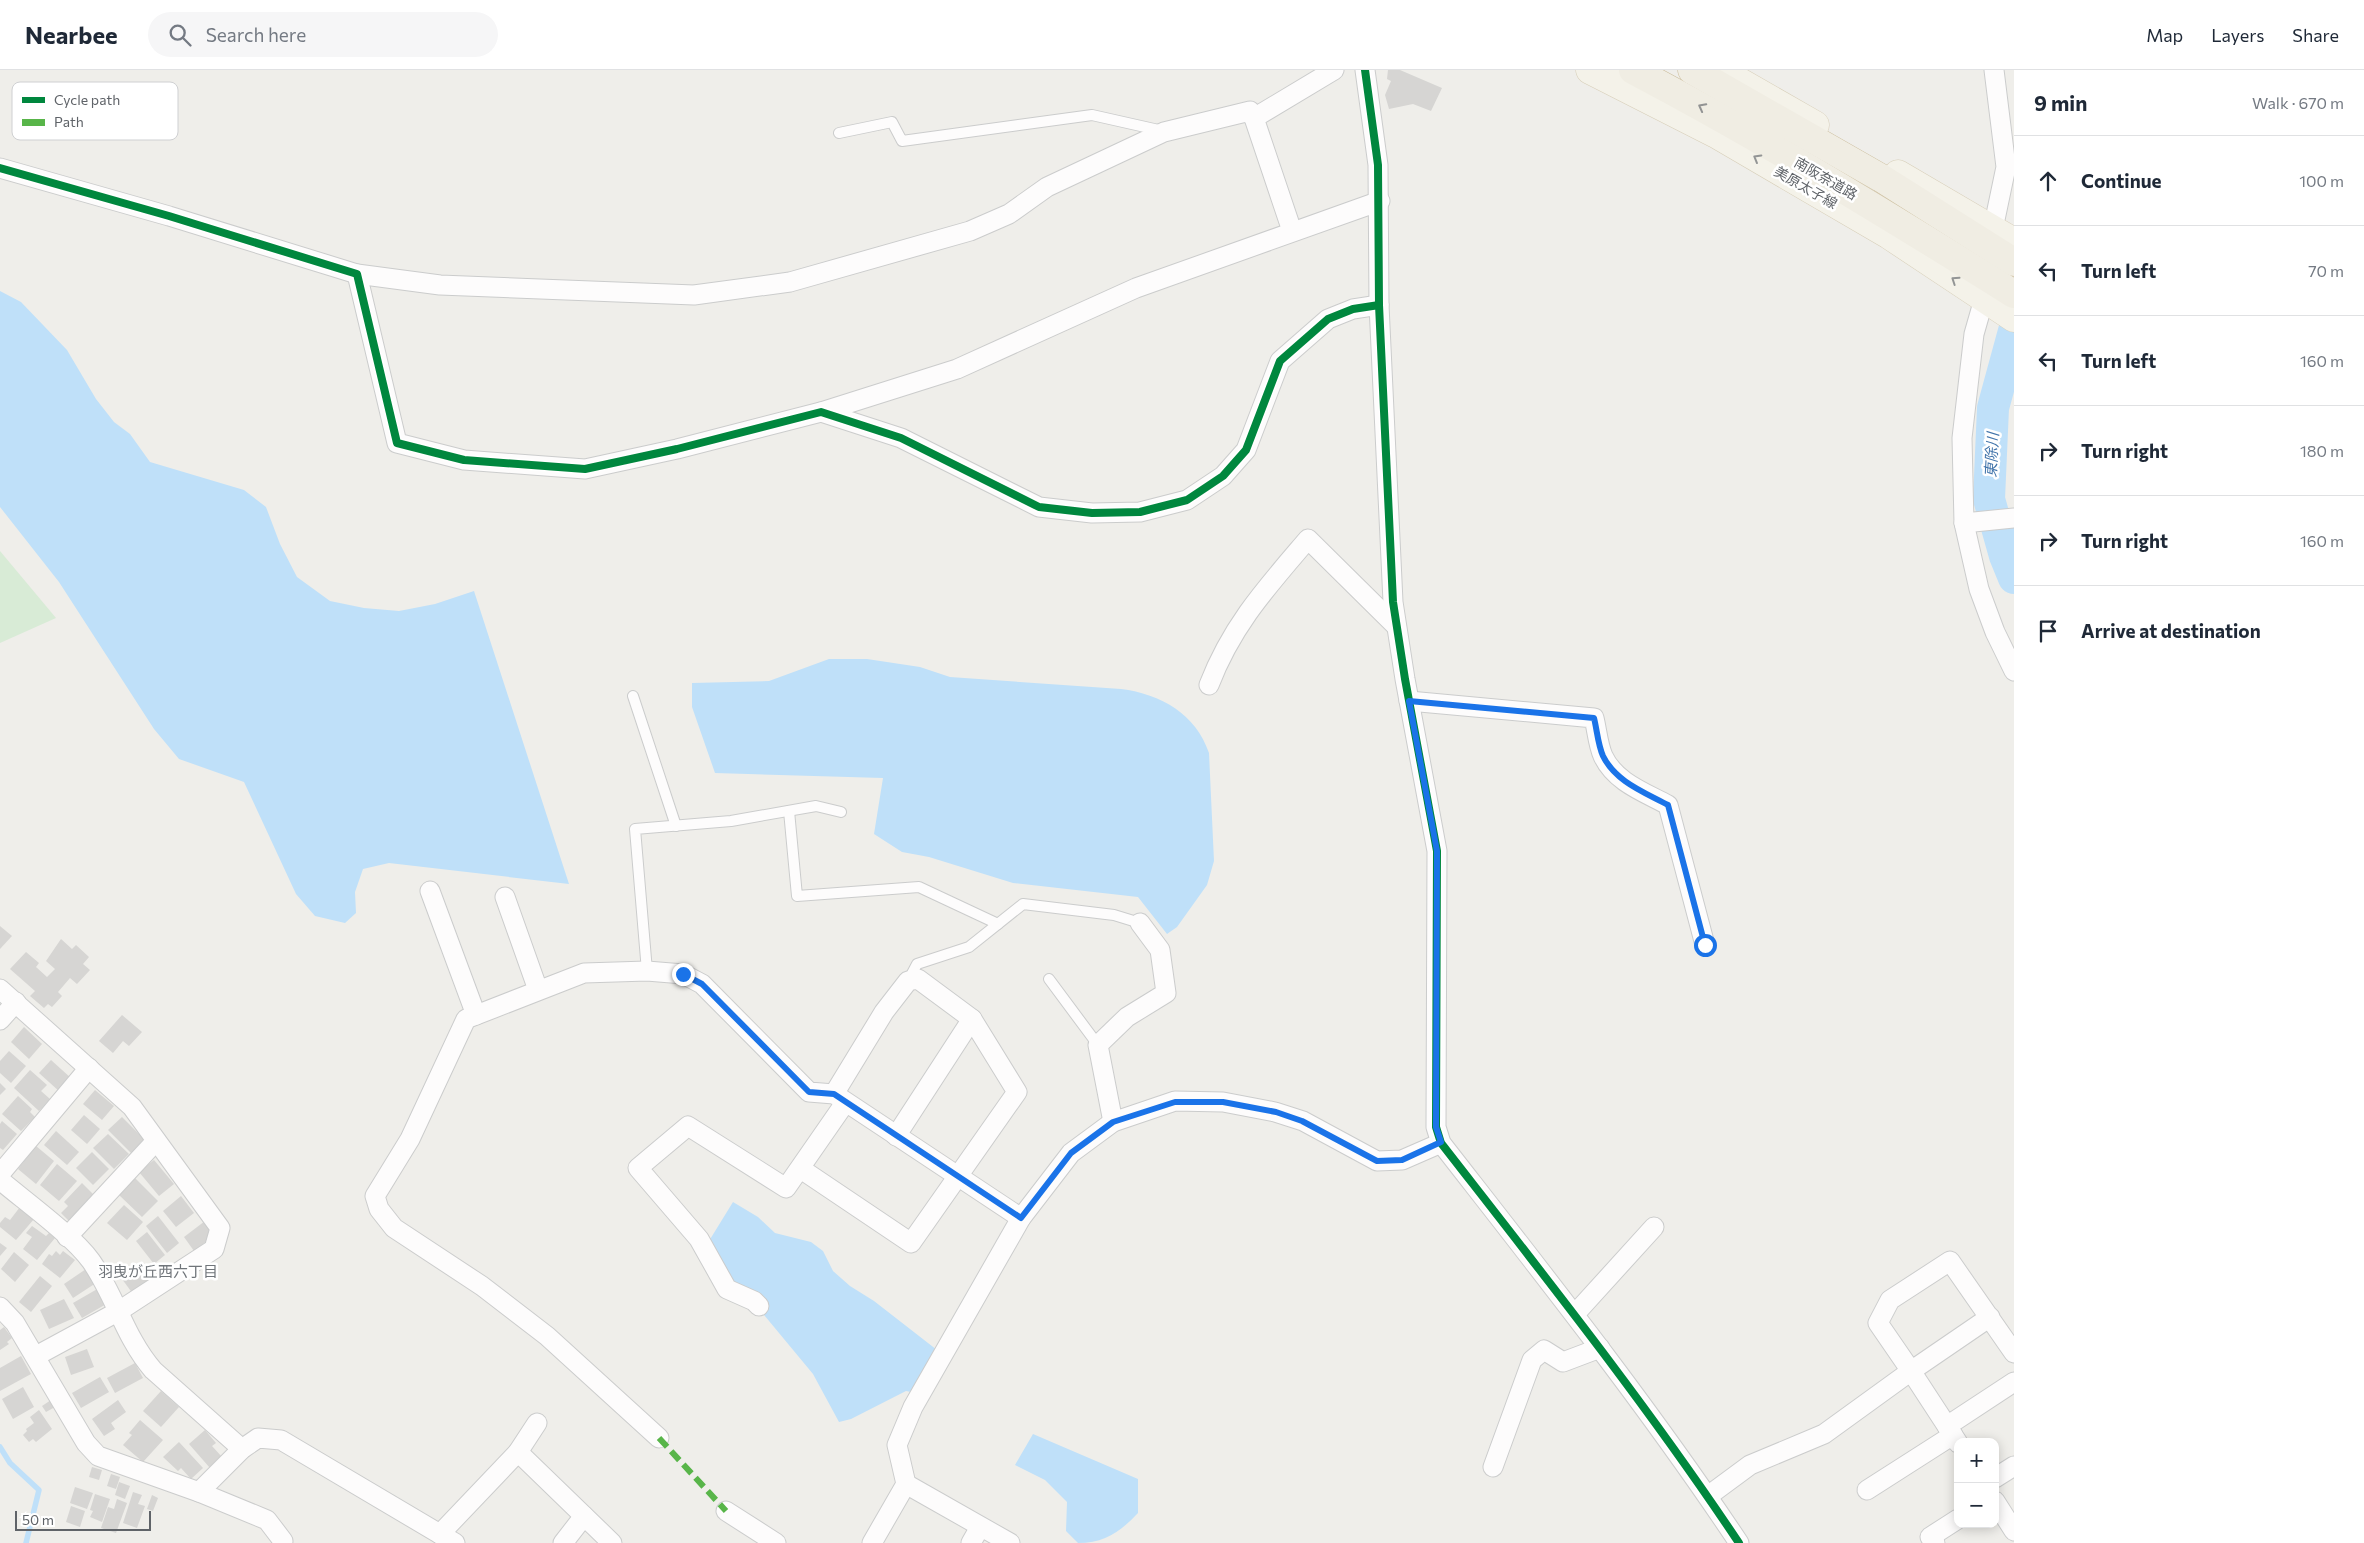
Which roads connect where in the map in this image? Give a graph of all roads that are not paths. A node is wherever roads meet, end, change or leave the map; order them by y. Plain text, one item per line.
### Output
1 (1334, 70) edge
2 (1365, 70) edge
3 (1590, 70) edge
4 (1633, 70) edge
5 (1692, 70) edge
6 (1719, 70) edge
7 (1994, 70) edge
8 (1254, 118) junction
9 (1164, 132) junction
10 (839, 133) dead end
11 (0, 168) edge
12 (1380, 201) junction
13 (1292, 231) junction
14 (2007, 243) edge
15 (357, 274) junction
16 (2002, 304) edge
17 (1379, 306) junction
18 (821, 412) junction
19 (2014, 518) edge
20 (1964, 524) junction
21 (1396, 626) junction
22 (2014, 671) edge
23 (1209, 685) dead end
24 (633, 696) dead end
25 (1409, 701) junction
26 (789, 811) junction
27 (841, 812) dead end
28 (676, 826) junction
29 (430, 891) dead end
30 (505, 897) dead end
31 (1140, 923) joint
32 (998, 924) junction
33 (1705, 945) dead end
34 (647, 971) junction
35 (1049, 979) dead end
36 (908, 981) junction
37 (0, 990) edge
38 (538, 990) junction
39 (16, 1002) junction
40 (476, 1016) junction
41 (972, 1019) junction
42 (0, 1020) edge
43 (1098, 1045) junction
44 (89, 1068) junction
45 (839, 1099) junction
46 (1113, 1122) junction
47 (896, 1136) junction
48 (156, 1141) junction
49 (1441, 1142) junction
50 (801, 1169) junction
51 (0, 1174) edge
52 (958, 1177) junction
53 (0, 1180) edge
54 (1021, 1218) junction
55 (1654, 1227) dead end
56 (67, 1237) junction
57 (759, 1306) dead end
58 (0, 1307) edge
59 (119, 1311) junction
60 (1575, 1314) junction
61 (1990, 1317) junction
62 (1600, 1348) junction
63 (2014, 1353) edge
64 (36, 1356) junction
65 (1911, 1371) junction
66 (2014, 1382) edge
67 (537, 1423) dead end
68 (1952, 1435) edge
69 (659, 1438) dead end
70 (242, 1449) junction
71 (518, 1452) junction
72 (2014, 1466) edge
73 (1493, 1467) dead end
74 (1999, 1475) edge
75 (906, 1484) junction
76 (1867, 1490) dead end
77 (199, 1492) junction
78 (1708, 1496) junction
79 (1999, 1507) edge
80 (726, 1511) dead end
81 (584, 1516) junction
82 (1954, 1522) edge
83 (2014, 1531) edge
84 (975, 1535) edge
85 (448, 1538) edge
86 (283, 1541) dead end
87 (563, 1543) edge
88 (612, 1543) edge
89 (776, 1543) edge
90 (872, 1543) edge
91 (1010, 1543) edge
92 (1739, 1543) edge
93 (1934, 1543) edge

1 - 8 street
2 - 12 street
16 -> 3 main road, 美原太子線
16 -> 4 highway, 南阪奈道路
5 - 14 highway, 南阪奈道路
6 - 14 main road
7 - 14 street
8 - 9 street
8 - 13 street
9 - 10 lane
9 - 15 street
11 - 15 street
12 - 13 street
12 - 17 street
13 - 18 street
15 - 18 street
16 - 20 street
17 - 18 street
17 - 21 street
19 - 20 street
20 - 22 street
21 - 23 street
21 - 25 street
24 - 28 lane
25 - 33 street
25 - 49 street
26 - 27 lane
26 - 28 lane
26 - 32 lane
28 - 34 lane
29 - 40 street
30 - 38 street
31 - 32 lane
31 - 43 street
32 - 36 lane
34 - 38 street
34 - 45 street
35 - 43 lane
36 - 41 street
36 - 45 street
37 - 39 street
38 - 40 street
39 - 42 street
39 - 44 street
40 - 69 street
41 - 47 street
41 - 52 street
43 - 46 street
44 - 48 street
44 - 51 street
45 - 47 street
45 - 50 street
46 - 49 street
46 - 54 street
47 - 52 street
48 - 56 street
48 - 59 street
49 - 60 street
50 - 52 street
50 - 57 street
52 - 54 street
53 - 56 street
54 - 75 street
55 - 60 street
56 - 59 street
58 - 64 street
59 - 64 street
59 - 70 street
60 - 62 street
61 - 63 street
61 - 65 street
61 - 65 street
62 - 73 street
62 - 78 street
64 - 77 street
65 - 68 street
65 - 78 street
66 - 68 street
67 - 71 street
68 - 76 street
70 - 77 street
70 - 85 street
71 - 81 street
71 - 85 street
72 - 74 street
75 - 84 street
75 - 90 street
77 - 86 street
78 - 92 street
79 - 83 street
80 - 89 street
81 - 87 street
81 - 88 street
82 - 93 street
84 - 91 street

